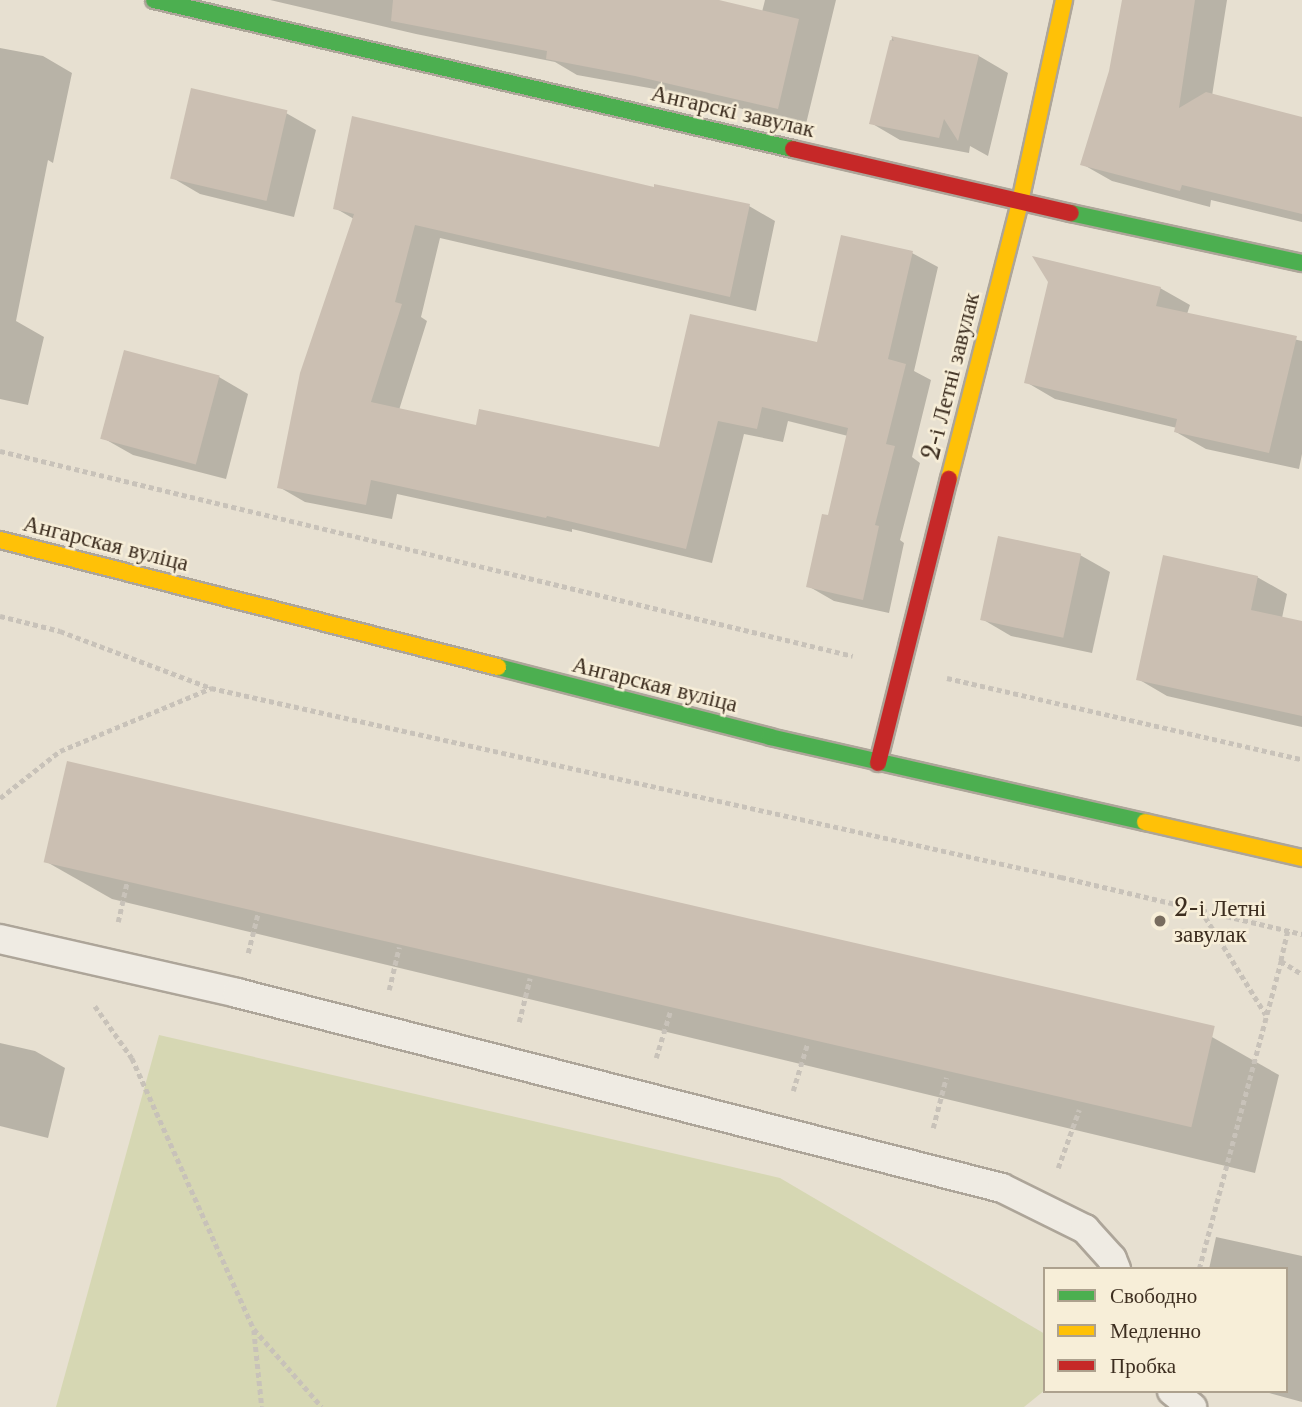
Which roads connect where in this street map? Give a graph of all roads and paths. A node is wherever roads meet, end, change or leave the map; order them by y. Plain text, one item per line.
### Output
1 (154, 0) edge
2 (1064, 0) edge
3 (1020, 202) junction
4 (1302, 263) edge
5 (0, 451) edge
6 (0, 540) edge
7 (0, 616) edge
8 (900, 668) junction
9 (211, 688) junction
10 (1302, 759) edge
11 (878, 763) junction
12 (0, 798) edge
13 (1302, 858) edge
14 (1201, 910) junction
15 (1288, 931) junction
16 (1302, 934) edge
17 (0, 939) edge
18 (57, 954) junction
19 (1281, 961) junction
20 (1302, 974) edge
21 (1267, 1016) junction
22 (946, 1078) dead end
23 (1079, 1110) dead end
24 (922, 1167) junction
25 (1044, 1208) junction
26 (1115, 1267) edge
27 (1200, 1267) edge
28 (254, 1329) junction
29 (1174, 1393) edge
30 (262, 1407) edge
31 (323, 1407) edge
32 (1192, 1407) edge

1 - 3 street, Ангарскі завулак
2 - 3 street, 2-і Летні завулак
3 - 4 street, Ангарскі завулак
3 - 8 street, 2-і Летні завулак
5 - 8 path
6 - 11 street, Ангарская вуліца
7 - 9 path
8 - 10 path
8 - 11 street, 2-і Летні завулак
9 - 12 path
9 - 14 path
11 - 13 street, Ангарская вуліца
14 - 15 path
14 - 21 path
15 - 16 path
15 - 19 path
17 - 18 lane
18 - 24 lane
18 - 28 path
19 - 20 path
19 - 21 path
21 - 27 path
22 - 24 path
23 - 25 path
24 - 25 lane
25 - 26 lane
28 - 30 path
28 - 31 path
29 - 32 lane

